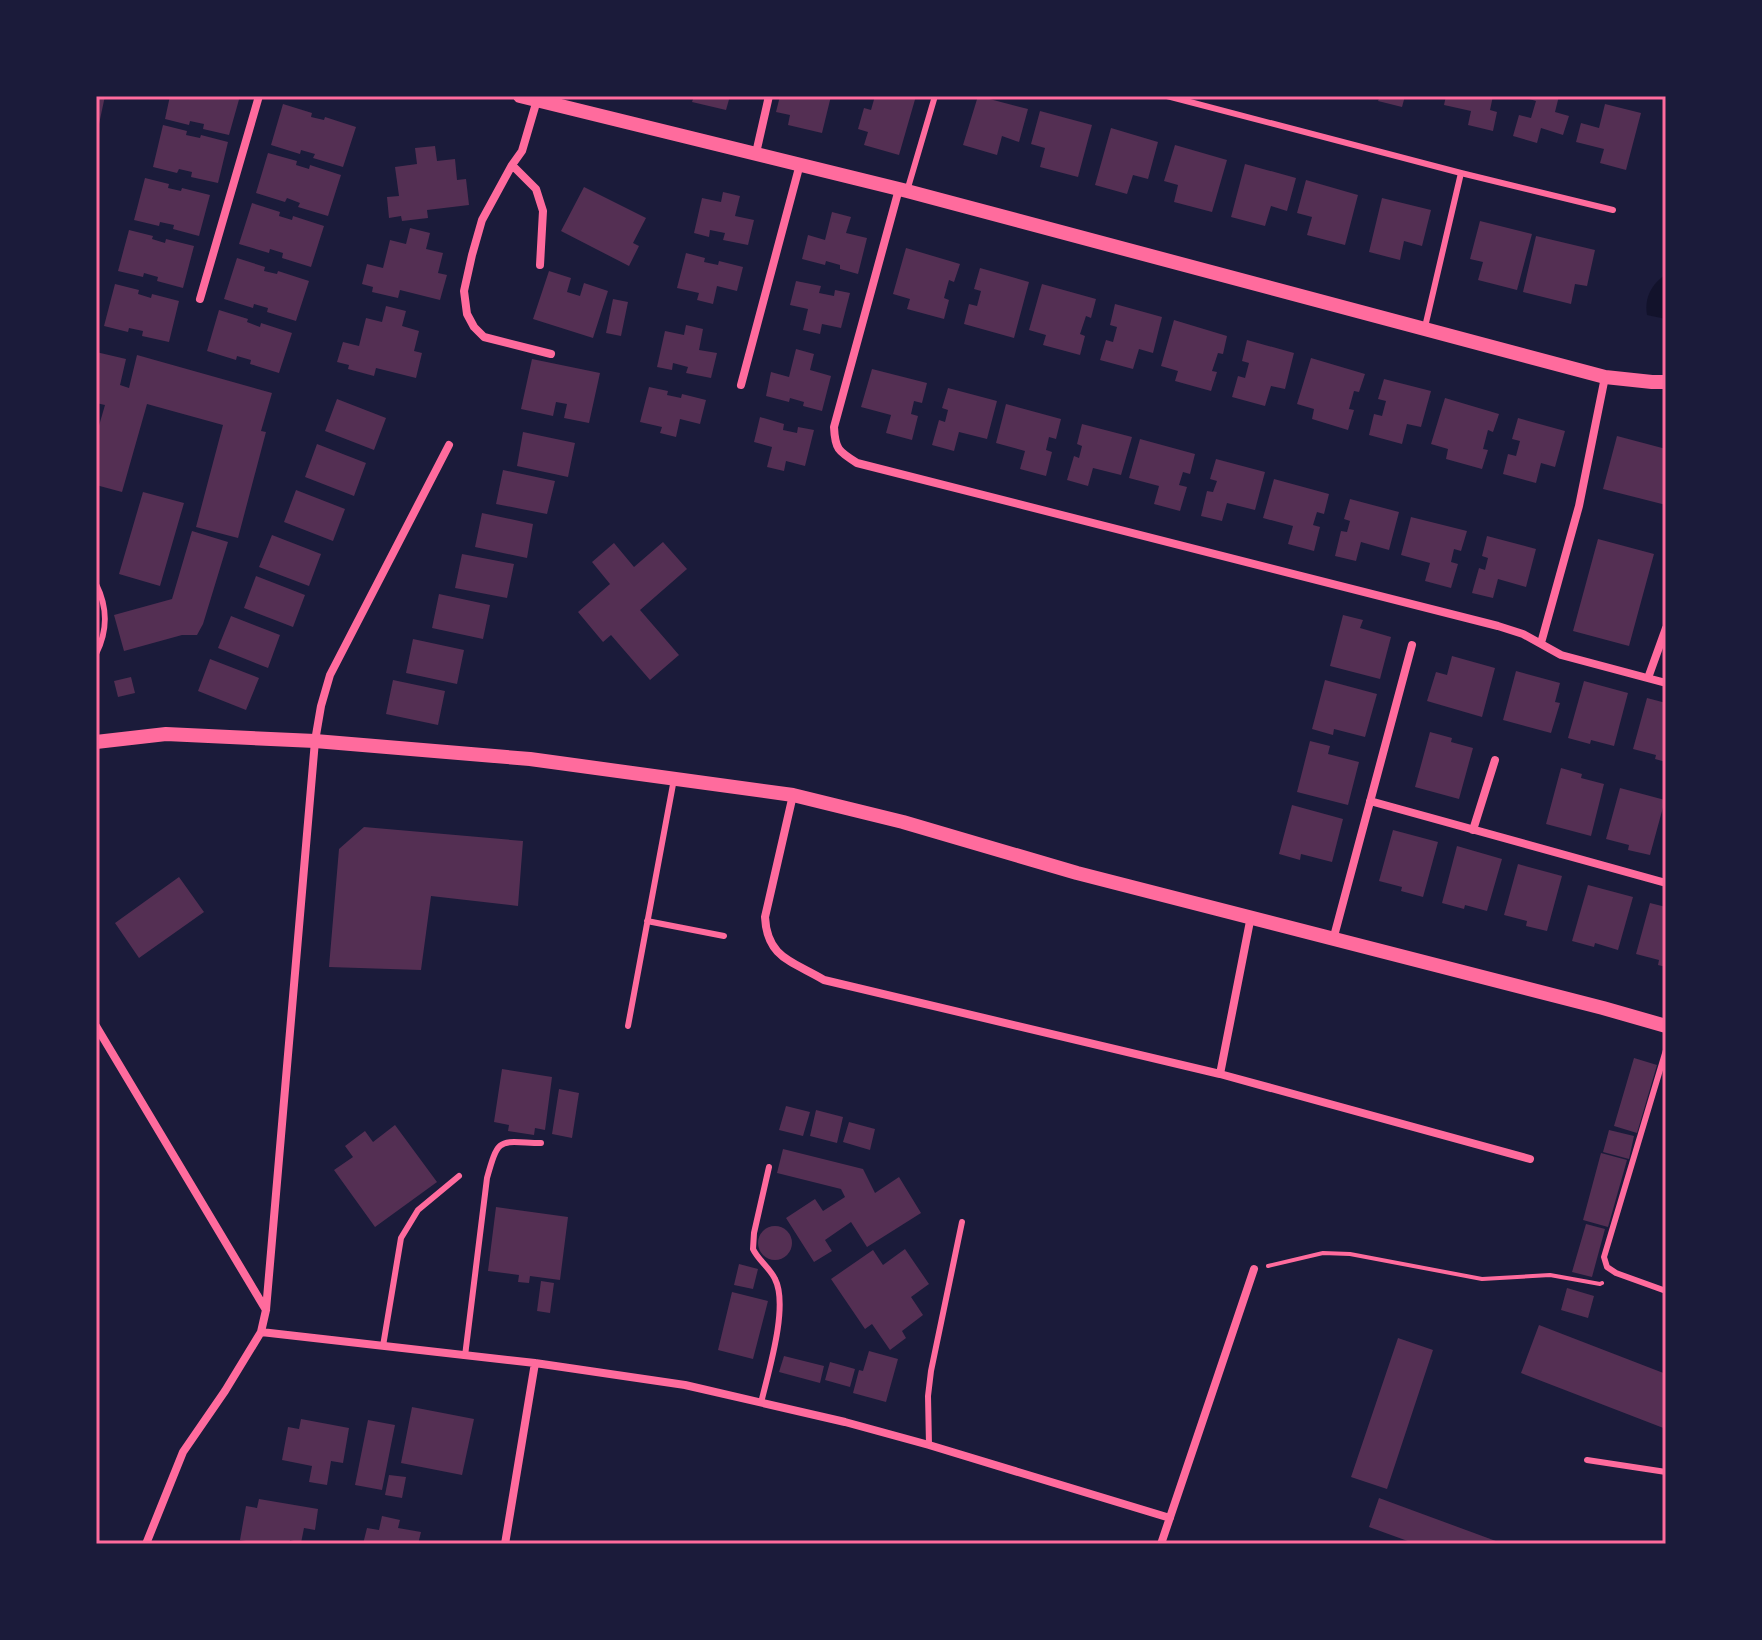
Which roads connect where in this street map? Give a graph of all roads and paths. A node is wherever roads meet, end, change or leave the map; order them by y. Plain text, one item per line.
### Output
1 (259, 96) edge
2 (520, 96) edge
3 (769, 96) edge
4 (935, 96) edge
5 (1167, 96) edge
6 (537, 100) junction
7 (756, 153) junction
8 (800, 164) junction
9 (512, 165) junction
10 (1461, 173) junction
11 (903, 190) junction
12 (1613, 210) dead end
13 (540, 265) dead end
14 (200, 299) dead end
15 (1425, 327) junction
16 (551, 354) dead end
17 (1605, 377) junction
18 (1666, 382) edge
19 (741, 385) dead end
20 (449, 445) dead end
21 (96, 584) edge
22 (1666, 628) edge
23 (1541, 643) junction
24 (1412, 645) dead end
25 (96, 654) edge
26 (1648, 678) junction
27 (1666, 683) edge
28 (315, 741) junction
29 (96, 742) edge
30 (1495, 760) dead end
31 (674, 779) junction
32 (793, 795) junction
33 (1370, 801) junction
34 (1473, 830) junction
35 (1666, 883) edge
36 (1251, 916) junction
37 (647, 921) junction
38 (724, 936) dead end
39 (1333, 940) junction
40 (96, 1026) edge
41 (628, 1026) dead end
42 (1666, 1026) edge
43 (1666, 1050) edge
44 (1220, 1074) junction
45 (541, 1143) dead end
46 (1530, 1159) dead end
47 (769, 1167) dead end
48 (459, 1176) dead end
49 (962, 1222) dead end
50 (1254, 1269) joint
51 (1616, 1273) junction
52 (1666, 1291) edge
53 (266, 1310) junction
54 (261, 1332) junction
55 (383, 1346) junction
56 (465, 1356) junction
57 (535, 1363) junction
58 (761, 1403) junction
59 (929, 1445) junction
60 (1587, 1460) dead end
61 (1666, 1472) edge
62 (1170, 1518) junction
63 (146, 1544) edge
64 (505, 1544) edge
65 (1161, 1544) edge

1 - 14 street
2 - 6 street
3 - 7 street
4 - 11 lane
5 - 10 lane
6 - 7 street
6 - 9 street
7 - 8 street
8 - 11 street
8 - 19 street
9 - 13 street
9 - 16 street
10 - 12 lane
10 - 15 lane
11 - 15 street
11 - 23 street
15 - 17 street
17 - 18 street
17 - 23 street
20 - 28 street
21 - 25 lane
22 - 26 street
23 - 26 street
24 - 33 street
26 - 27 street
28 - 29 street
28 - 31 street
28 - 53 street
30 - 34 street
31 - 32 street
31 - 37 lane
32 - 36 street
32 - 44 street
33 - 34 street
33 - 39 street
34 - 35 street
36 - 39 street
36 - 44 street
37 - 38 lane
37 - 41 lane
39 - 42 street
40 - 53 street
43 - 51 lane
44 - 46 street
45 - 56 lane
47 - 58 lane
48 - 55 lane
49 - 59 lane
50 - 51 path
50 - 62 street
51 - 52 lane
53 - 54 street
54 - 55 street
54 - 63 street
55 - 56 street
56 - 57 street
57 - 58 street
57 - 64 street
58 - 59 street
59 - 62 street
60 - 61 lane
62 - 65 street

